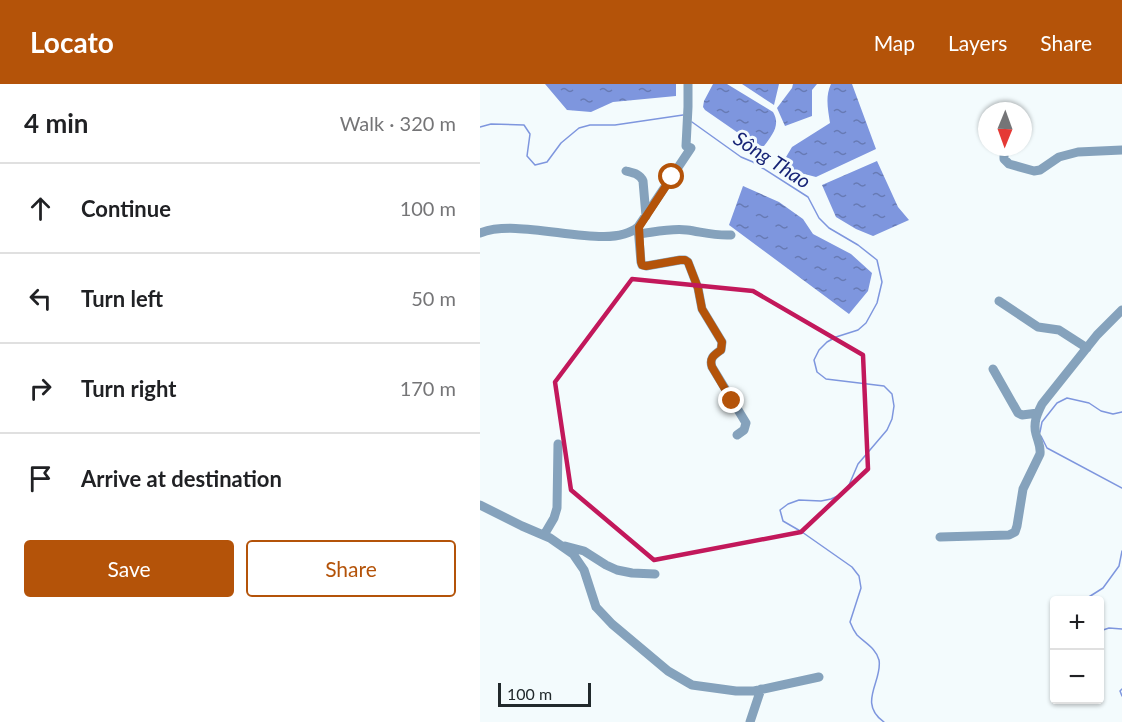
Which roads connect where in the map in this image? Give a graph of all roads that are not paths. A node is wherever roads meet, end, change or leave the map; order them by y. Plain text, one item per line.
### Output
1 (688, 84) edge
2 (1122, 150) edge
3 (1005, 156) edge
4 (626, 171) dead end
5 (646, 216) junction
6 (639, 230) junction
7 (480, 233) edge
8 (730, 235) dead end
9 (999, 301) dead end
10 (1122, 310) edge
11 (1087, 348) junction
12 (993, 369) dead end
13 (1038, 413) junction
14 (736, 435) dead end
15 (558, 444) dead end
16 (480, 505) edge
17 (544, 535) junction
18 (940, 537) dead end
19 (562, 546) junction
20 (655, 574) dead end
21 (819, 677) dead end
22 (761, 689) junction
23 (750, 722) edge

1 - 5 street
2 - 3 street
4 - 5 street
5 - 6 street
6 - 7 street
6 - 8 street
6 - 14 street
9 - 11 street
10 - 11 street
11 - 13 street
12 - 13 street
13 - 18 street
15 - 17 street
16 - 17 street
17 - 19 street
19 - 20 street
19 - 22 street
21 - 22 street
22 - 23 street

